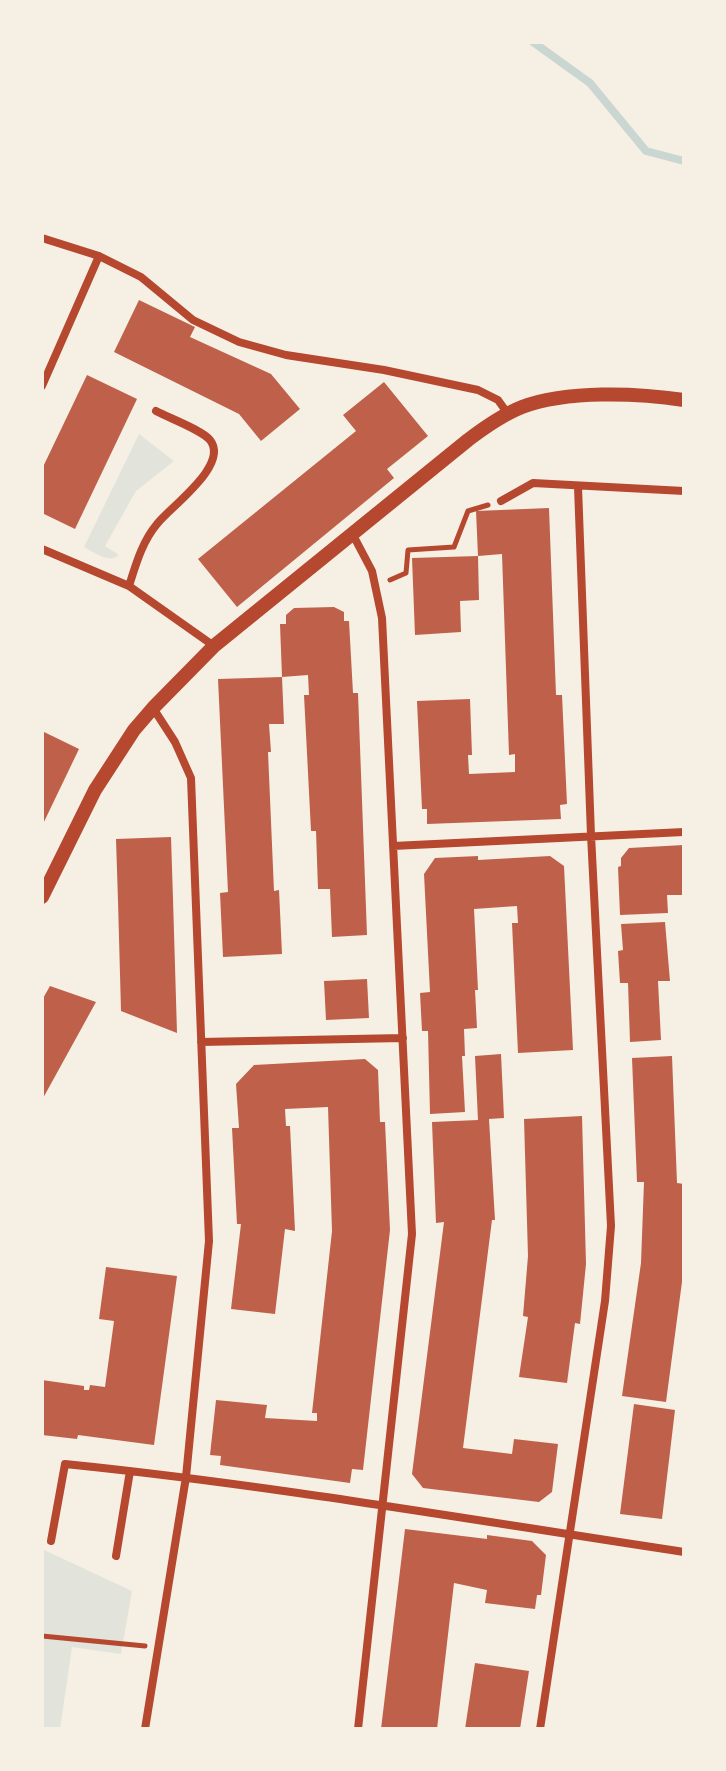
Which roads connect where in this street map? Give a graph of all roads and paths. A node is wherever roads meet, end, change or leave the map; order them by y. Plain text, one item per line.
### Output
1 (42, 238) edge
2 (99, 256) junction
3 (42, 386) edge
4 (684, 400) edge
5 (156, 411) dead end
6 (508, 414) junction
7 (578, 487) junction
8 (684, 491) edge
9 (501, 501) joint
10 (353, 535) junction
11 (42, 549) edge
12 (376, 585) junction
13 (129, 586) junction
14 (214, 646) junction
15 (153, 708) junction
16 (684, 832) edge
17 (591, 835) junction
18 (393, 846) junction
19 (42, 897) edge
20 (403, 1038) junction
21 (201, 1042) junction
22 (130, 1471) junction
23 (186, 1477) junction
24 (383, 1505) junction
25 (571, 1533) junction
26 (51, 1541) dead end
27 (684, 1552) edge
28 (116, 1556) dead end
29 (42, 1636) edge
30 (158, 1647) junction
31 (145, 1729) edge
32 (358, 1729) edge
33 (540, 1729) edge

1 - 2 street
2 - 3 street
2 - 6 street
4 - 6 street
5 - 13 street
6 - 10 street
7 - 8 street
7 - 9 street
7 - 17 street
9 - 12 path
10 - 12 street
10 - 14 street
11 - 13 street
12 - 18 street
13 - 14 street
14 - 15 street
15 - 19 street
15 - 21 street
16 - 17 street
17 - 18 street
17 - 25 street
18 - 20 street
20 - 21 street
20 - 24 street
21 - 23 street
22 - 23 street
22 - 26 street
22 - 28 street
23 - 24 street
23 - 30 street
24 - 25 street
24 - 32 street
25 - 27 street
25 - 33 street
29 - 30 path
30 - 31 street

